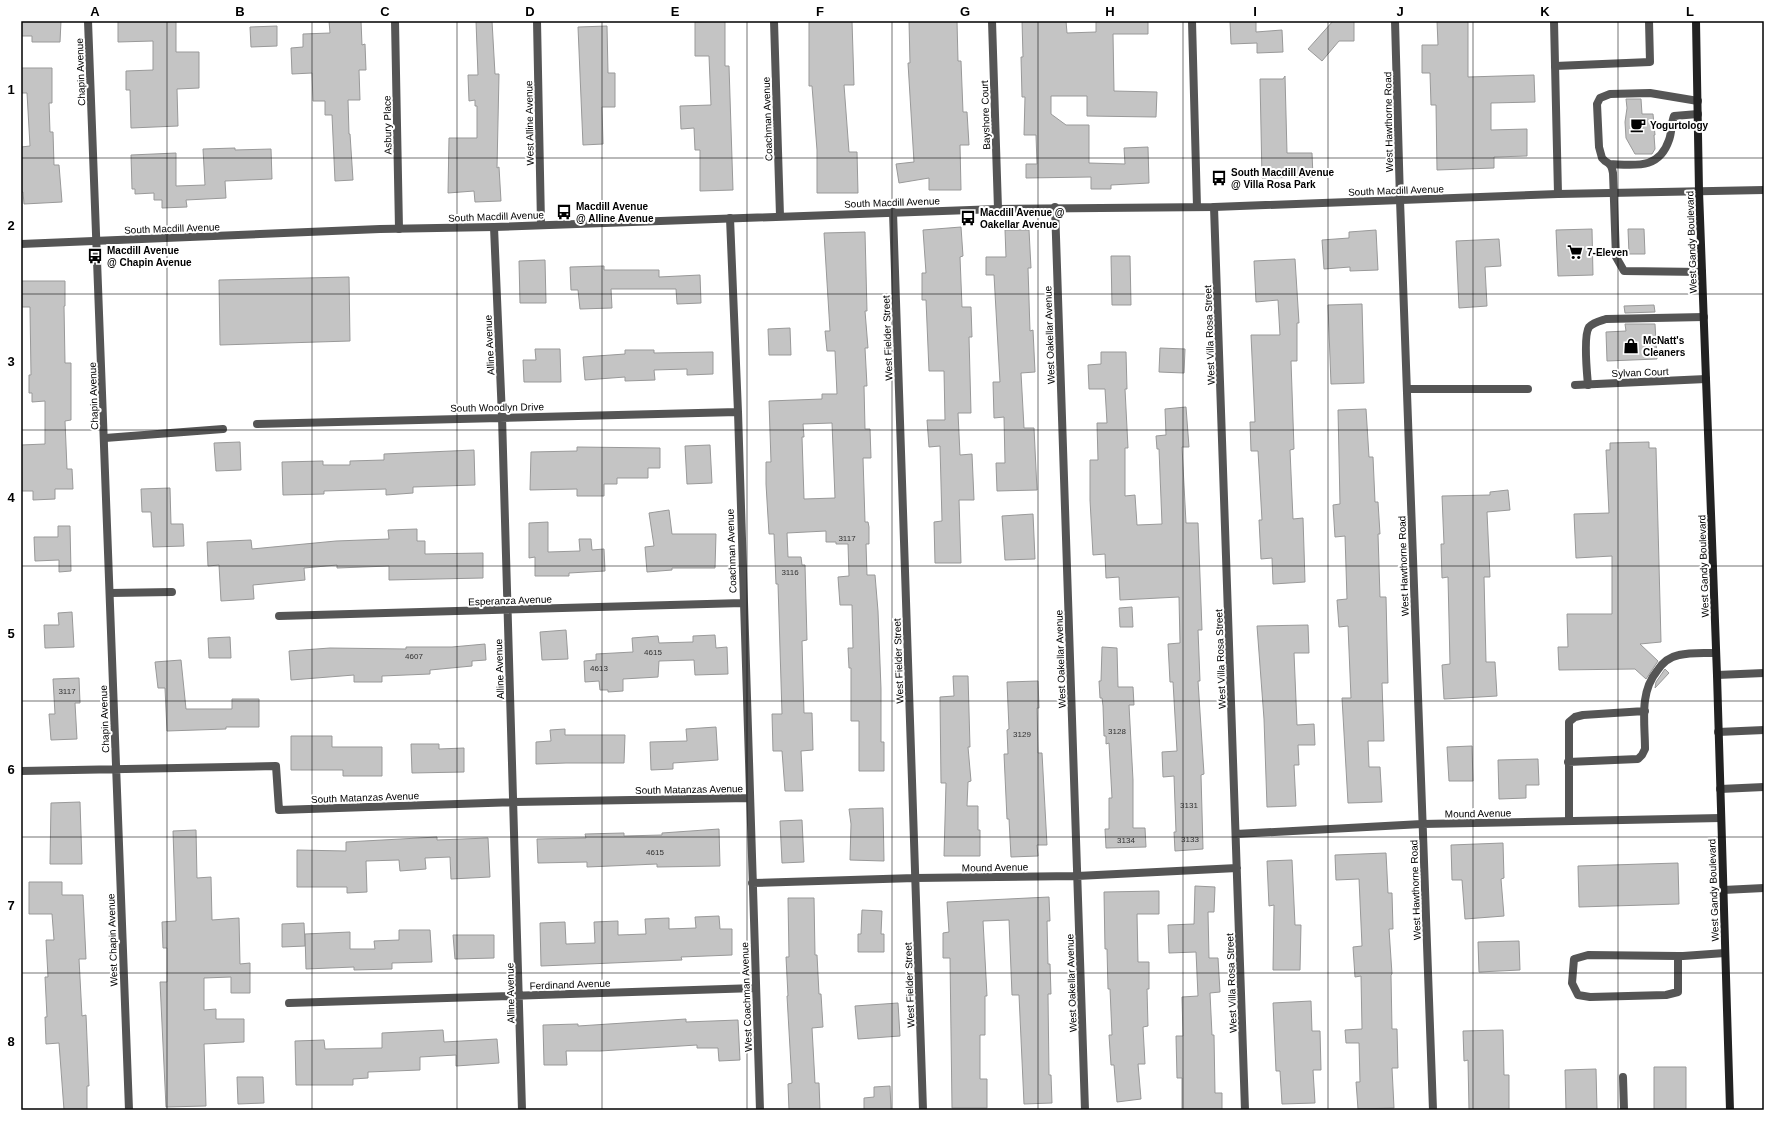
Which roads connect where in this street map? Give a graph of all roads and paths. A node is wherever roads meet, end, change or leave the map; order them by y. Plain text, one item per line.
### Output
1 (88, 21) edge
2 (395, 21) edge
3 (537, 21) edge
4 (774, 21) edge
5 (992, 21) edge
6 (1192, 21) edge
7 (1395, 21) edge
8 (1554, 21) edge
9 (1649, 21) edge
10 (1696, 21) edge
11 (1555, 66) junction
12 (1698, 101) junction
13 (1698, 114) junction
14 (1610, 164) junction
15 (1764, 190) edge
16 (1699, 192) junction
17 (1614, 193) junction
18 (1558, 194) junction
19 (1400, 200) junction
20 (1054, 207) junction
21 (1197, 207) junction
22 (1214, 207) junction
23 (998, 209) junction
24 (893, 212) junction
25 (780, 216) junction
26 (730, 218) junction
27 (541, 224) junction
28 (494, 227) junction
29 (399, 229) junction
30 (96, 241) junction
31 (21, 244) edge
32 (1702, 272) junction
33 (1704, 317) junction
34 (1706, 380) junction
35 (1588, 384) junction
36 (1575, 385) dead end
37 (1528, 388) dead end
38 (1407, 389) junction
39 (738, 412) junction
40 (502, 417) junction
41 (257, 424) dead end
42 (222, 429) dead end
43 (105, 438) junction
44 (172, 592) dead end
45 (110, 593) junction
46 (743, 603) junction
47 (507, 610) junction
48 (279, 616) dead end
49 (1716, 653) junction
50 (1764, 673) edge
51 (1717, 675) junction
52 (1764, 680) edge
53 (1645, 711) junction
54 (1764, 730) edge
55 (1718, 732) junction
56 (1568, 762) junction
57 (116, 769) junction
58 (21, 771) edge
59 (1764, 787) edge
60 (1720, 789) junction
61 (750, 798) junction
62 (514, 802) junction
63 (1721, 818) junction
64 (1568, 821) junction
65 (1422, 824) junction
66 (1236, 834) junction
67 (1237, 868) junction
68 (1077, 876) junction
69 (915, 878) junction
70 (752, 883) junction
71 (1764, 888) edge
72 (1723, 890) junction
73 (1725, 953) junction
74 (1678, 956) junction
75 (756, 988) junction
76 (520, 996) junction
77 (289, 1003) dead end
78 (1623, 1077) dead end
79 (129, 1110) edge
80 (522, 1110) edge
81 (760, 1110) edge
82 (922, 1110) edge
83 (1085, 1110) edge
84 (1245, 1110) edge
85 (1433, 1110) edge
86 (1624, 1110) edge
87 (1730, 1110) edge

1 - 30 street, Chapin Avenue
2 - 29 street, Asbury Place
3 - 27 street, West Alline Avenue
4 - 25 street, Coachman Avenue
5 - 23 street, Bayshore Court
6 - 21 street
7 - 19 street, West Hawthorne Road
8 - 11 street
9 - 11 street
10 - 12 main road, West Gandy Boulevard
11 - 18 street
12 - 13 main road, West Gandy Boulevard
12 - 14 street
13 - 14 street
13 - 16 main road, West Gandy Boulevard
14 - 17 street
15 - 16 street, South Macdill Avenue
16 - 17 street, South Macdill Avenue
16 - 32 main road, West Gandy Boulevard
17 - 18 street, South Macdill Avenue
17 - 32 street
18 - 19 street, South Macdill Avenue
19 - 22 street, South Macdill Avenue
19 - 38 street, West Hawthorne Road
20 - 21 street, South Macdill Avenue
20 - 23 street, South Macdill Avenue
20 - 68 street, West Oakellar Avenue
21 - 22 street, South Macdill Avenue
22 - 66 street, West Villa Rosa Street
23 - 24 street, South Macdill Avenue
24 - 25 street, South Macdill Avenue
24 - 69 street, West Fielder Street
25 - 26 street, South Macdill Avenue
26 - 27 street, South Macdill Avenue
26 - 39 street, Coachman Avenue
27 - 28 street, South Macdill Avenue
28 - 29 street, South Macdill Avenue
28 - 40 street, Alline Avenue
29 - 30 street, South Macdill Avenue
30 - 31 street, South Macdill Avenue
30 - 43 street, Chapin Avenue
32 - 33 main road, West Gandy Boulevard
33 - 34 main road, West Gandy Boulevard
33 - 35 street
34 - 35 street, Sylvan Court
34 - 49 main road, West Gandy Boulevard
35 - 36 street, Sylvan Court
37 - 38 street
38 - 65 street, West Hawthorne Road
39 - 40 street, South Woodlyn Drive
39 - 46 street, Coachman Avenue
40 - 41 street, South Woodlyn Drive
40 - 47 street, Alline Avenue
42 - 43 street
43 - 45 street, Chapin Avenue
44 - 45 street
45 - 57 street, Chapin Avenue
46 - 47 street, Esperanza Avenue
46 - 61 street, Coachman Avenue
47 - 48 street, Esperanza Avenue
47 - 62 street, Alline Avenue
49 - 51 main road, West Gandy Boulevard
49 - 53 street
50 - 51 street
50 - 52 street
51 - 55 main road, West Gandy Boulevard
53 - 56 street
53 - 56 street
54 - 55 street
55 - 60 main road, West Gandy Boulevard
56 - 64 street
57 - 58 street, South Matanzas Avenue
57 - 62 street, South Matanzas Avenue
57 - 79 street, West Chapin Avenue
59 - 60 street
60 - 63 main road, West Gandy Boulevard
61 - 62 street, South Matanzas Avenue
61 - 70 street, Coachman Avenue
62 - 76 street, Alline Avenue
63 - 64 street, Mound Avenue
63 - 72 main road, West Gandy Boulevard
64 - 65 street, Mound Avenue
65 - 66 street, Mound Avenue
65 - 85 street, West Hawthorne Road
66 - 67 street, West Villa Rosa Street
67 - 68 street, Mound Avenue
67 - 84 street, West Villa Rosa Street
68 - 69 street, Mound Avenue
68 - 83 street, West Oakellar Avenue
69 - 70 street, Mound Avenue
69 - 82 street, West Fielder Street
70 - 75 street, West Coachman Avenue
71 - 72 street
72 - 73 main road, West Gandy Boulevard
73 - 74 street
73 - 87 main road, West Gandy Boulevard
74 - 74 street
75 - 76 street, Ferdinand Avenue
75 - 81 street, West Coachman Avenue
76 - 77 street, Ferdinand Avenue
76 - 80 street, Alline Avenue
78 - 86 street

